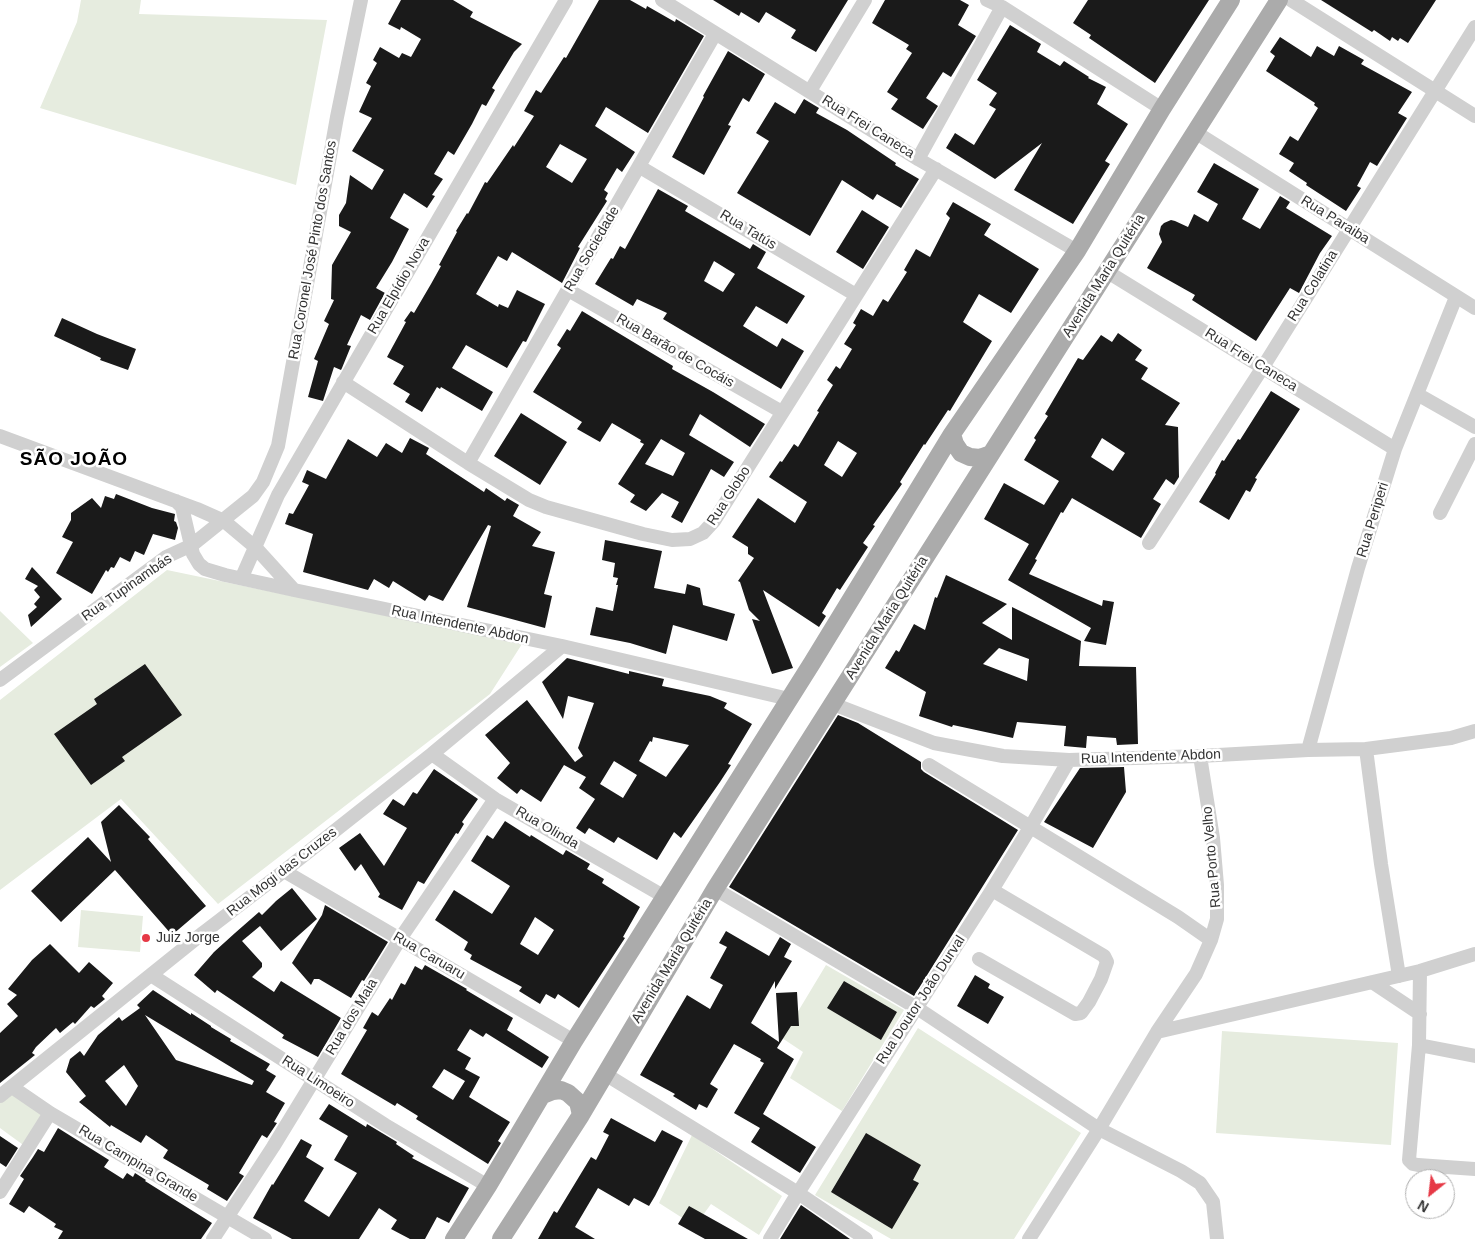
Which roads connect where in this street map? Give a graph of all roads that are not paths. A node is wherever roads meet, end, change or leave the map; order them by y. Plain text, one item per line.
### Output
1 (362, 0) edge
2 (566, 0) edge
3 (662, 0) edge
4 (865, 0) edge
5 (1231, 0) edge
6 (1279, 0) edge
7 (1291, 0) edge
8 (993, 2) edge
9 (1475, 27) edge
10 (716, 34) junction
11 (810, 91) junction
12 (1434, 91) junction
13 (1162, 108) junction
14 (1475, 116) edge
15 (1194, 132) junction
16 (918, 159) junction
17 (640, 167) junction
18 (936, 169) junction
19 (1349, 228) junction
20 (1077, 251) junction
21 (1106, 271) junction
22 (568, 290) junction
23 (856, 294) junction
24 (1456, 297) junction
25 (1475, 308) edge
26 (1262, 367) junction
27 (343, 382) junction
28 (1417, 394) junction
29 (782, 412) junction
30 (1475, 427) edge
31 (952, 434) junction
32 (0, 436) edge
33 (1475, 444) edge
34 (1395, 449) junction
35 (991, 454) junction
36 (468, 463) junction
37 (253, 496) joint
38 (176, 501) junction
39 (1440, 513) dead end
40 (224, 521) junction
41 (1149, 542) dead end
42 (192, 545) junction
43 (255, 547) junction
44 (242, 577) junction
45 (294, 590) junction
46 (562, 646) junction
47 (0, 680) edge
48 (789, 699) junction
49 (833, 704) junction
50 (1475, 730) edge
51 (1366, 749) junction
52 (1308, 750) junction
53 (432, 754) junction
54 (1200, 756) junction
55 (1068, 760) junction
56 (929, 765) dead end
57 (495, 799) junction
58 (1031, 826) junction
59 (284, 871) junction
60 (715, 889) junction
61 (992, 890) junction
62 (665, 897) junction
63 (400, 939) junction
64 (1211, 940) junction
65 (1475, 954) edge
66 (979, 959) dead end
67 (1420, 971) junction
68 (151, 975) junction
69 (1399, 976) junction
70 (1372, 982) junction
71 (917, 1008) junction
72 (1420, 1014) junction
73 (1157, 1032) junction
74 (574, 1041) junction
75 (1419, 1046) junction
76 (1475, 1056) edge
77 (605, 1074) junction
78 (314, 1079) junction
79 (12, 1086) junction
80 (543, 1095) junction
81 (0, 1096) edge
82 (50, 1113) junction
83 (581, 1116) junction
84 (1099, 1129) junction
85 (1475, 1169) edge
86 (488, 1186) junction
87 (0, 1192) edge
88 (798, 1193) junction
89 (228, 1218) junction
90 (214, 1239) edge
91 (265, 1239) edge
92 (454, 1239) edge
93 (501, 1239) edge
94 (770, 1239) edge
95 (866, 1239) edge
96 (1029, 1239) edge
97 (1217, 1239) edge

1 - 37 street, Rua Coronel José Pinto dos Santos
2 - 27 street, Rua Elpídio Nova
3 - 10 street, Rua Frei Caneca
4 - 11 street
5 - 13 main road
6 - 15 main road, Avenida Maria Quitéria
7 - 12 street
8 - 13 street
8 - 16 street
9 - 12 street, Rua Colatina
10 - 11 street, Rua Frei Caneca
10 - 17 street, Rua Sociedade
11 - 16 street, Rua Frei Caneca
12 - 14 street
12 - 19 street, Rua Colatina
13 - 20 main road
15 - 19 street, Rua Paraiba
15 - 21 main road, Avenida Maria Quitéria
16 - 18 street, Rua Frei Caneca
17 - 22 street, Rua Sociedade
17 - 23 street, Rua Tatús
18 - 20 street, Rua Frei Caneca
18 - 23 street, Rua Globo
19 - 24 street, Rua Paraiba
19 - 26 street, Rua Colatina
20 - 31 main road
21 - 26 street, Rua Frei Caneca
21 - 35 main road, Avenida Maria Quitéria
22 - 29 street, Rua Barão de Cocáis
22 - 36 street, Rua Sociedade
23 - 29 street, Rua Globo
24 - 25 street, Rua Paraiba
24 - 28 street, Rua Periperi
26 - 34 street, Rua Frei Caneca
26 - 41 street, Rua Colatina
27 - 36 street, Rua Globo
27 - 43 street, Rua Elpídio Nova
28 - 30 street
28 - 34 street, Rua Periperi
29 - 36 street, Rua Globo
31 - 35 main road
31 - 48 main road
32 - 38 street
33 - 39 street
34 - 52 street, Rua Periperi
35 - 49 main road, Avenida Maria Quitéria
37 - 40 street, Rua Tupinambás
38 - 40 street
38 - 42 street, Rua Intendente Abdon
40 - 42 street, Rua Tupinambás
40 - 43 street
42 - 44 street, Rua Intendente Abdon
42 - 47 street, Rua Tupinambás
43 - 44 street, Rua Elpídio Nova
43 - 45 street
44 - 45 street, Rua Intendente Abdon
45 - 46 street, Rua Intendente Abdon
46 - 48 street, Rua Intendente Abdon
46 - 53 street, Rua Mogi das Cruzes
48 - 62 main road
49 - 55 street, Rua Intendente Abdon
49 - 60 main road, Avenida Maria Quitéria
50 - 51 street, Rua Intendente Abdon
51 - 52 street, Rua Intendente Abdon
51 - 69 street
52 - 54 street, Rua Intendente Abdon
53 - 57 street, Rua Olinda
53 - 59 street, Rua Mogi das Cruzes
54 - 55 street, Rua Intendente Abdon
54 - 64 street, Rua Porto Velho
55 - 58 street, Rua Doutor João Durval
56 - 58 street
57 - 62 street, Rua Olinda
57 - 63 street, Rua dos Maia
58 - 61 street, Rua Doutor João Durval
58 - 64 street
59 - 63 street, Rua Caruaru
59 - 68 street, Rua Mogi das Cruzes
60 - 71 street
60 - 77 main road, Avenida Maria Quitéria
61 - 66 street
61 - 71 street, Rua Doutor João Durval
62 - 74 main road
63 - 74 street, Rua Caruaru
63 - 78 street, Rua dos Maia
64 - 73 street, Rua Porto Velho
65 - 67 street
67 - 69 street
67 - 72 street
68 - 78 street, Rua Limoeiro
68 - 79 street, Rua Mogi das Cruzes
69 - 70 street
70 - 72 street
70 - 73 street
71 - 84 street
71 - 88 street, Rua Doutor João Durval
72 - 75 street
73 - 84 street, Rua Porto Velho
74 - 80 main road
75 - 76 street
75 - 85 street
77 - 83 main road, Avenida Maria Quitéria
77 - 88 street
78 - 86 street, Rua Limoeiro
78 - 89 street, Rua dos Maia
79 - 81 street, Rua Mogi das Cruzes
79 - 82 street, Rua Campina Grande
80 - 83 main road
80 - 86 main road
82 - 87 street
82 - 89 street, Rua Campina Grande
83 - 93 main road, Avenida Maria Quitéria
84 - 96 street, Rua Porto Velho
84 - 97 street
86 - 92 main road
88 - 94 street, Rua Doutor João Durval
88 - 95 street
89 - 90 street, Rua dos Maia
89 - 91 street, Rua Campina Grande

